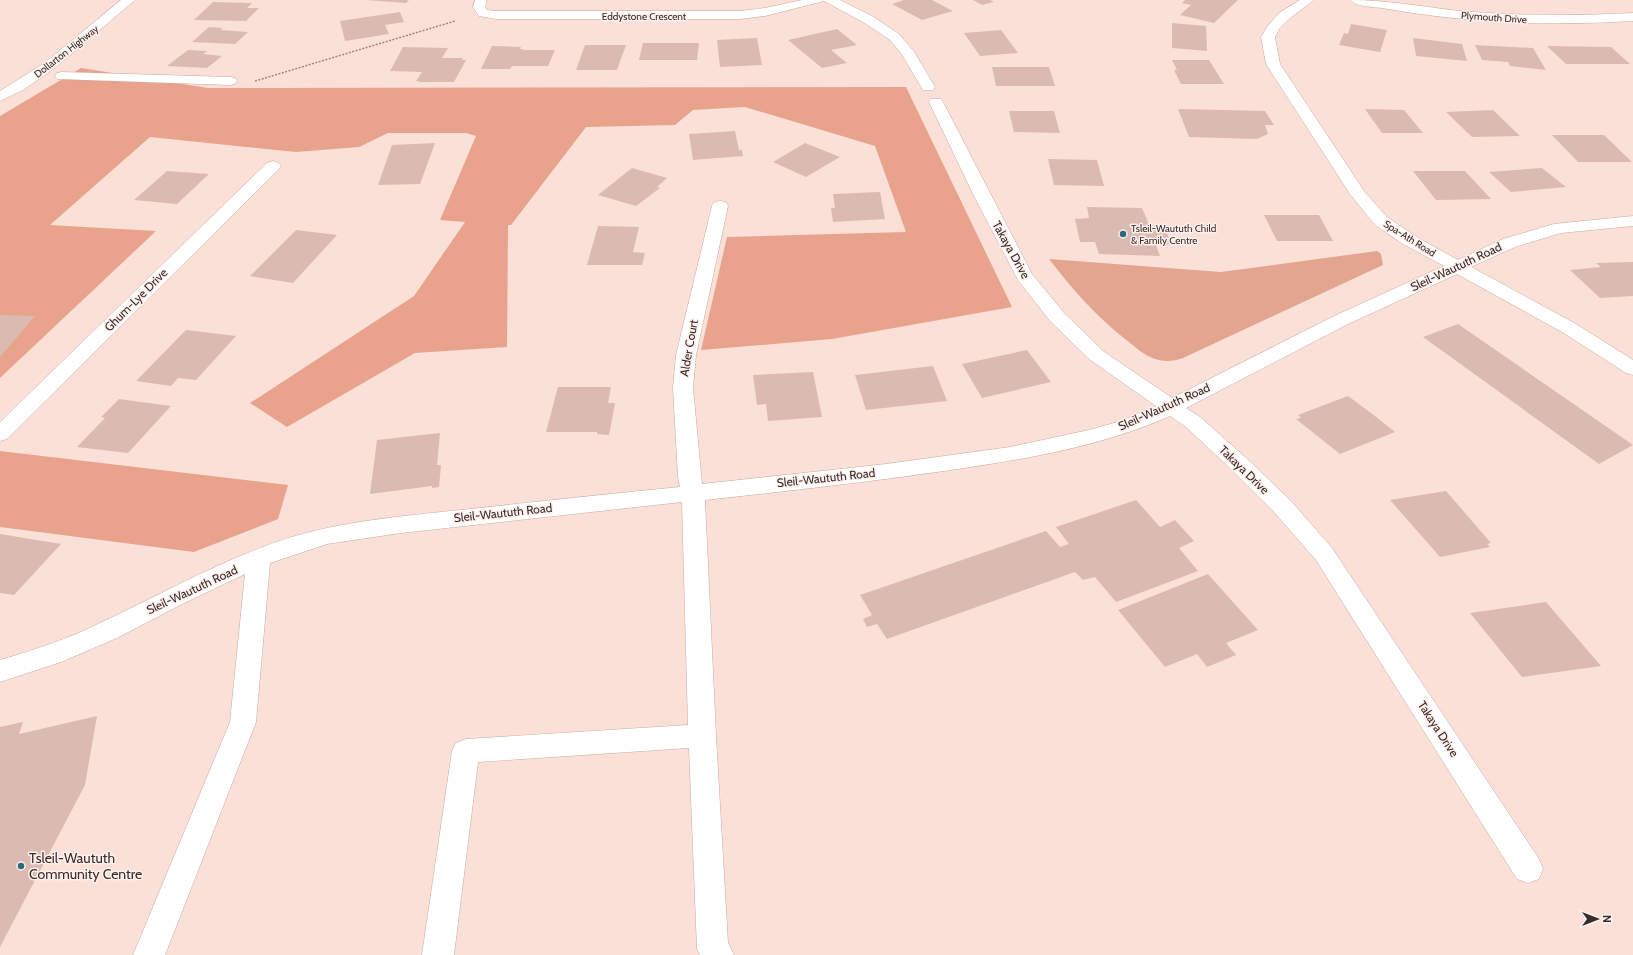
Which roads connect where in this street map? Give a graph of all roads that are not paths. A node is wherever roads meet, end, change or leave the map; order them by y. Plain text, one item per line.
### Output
1 (129, 0) edge
2 (481, 0) edge
3 (819, 0) edge
4 (830, 0) edge
5 (1308, 0) edge
6 (1357, 0) edge
7 (1633, 17) edge
8 (62, 76) dead end
9 (230, 81) road end
10 (0, 97) edge
11 (273, 166) dead end
12 (720, 206) dead end
13 (1633, 221) edge
14 (1456, 266) junction
15 (1633, 369) edge
16 (1171, 407) junction
17 (0, 434) edge
18 (693, 492) junction
19 (259, 558) junction
20 (0, 671) edge
21 (702, 736) junction
22 (1528, 869) dead end
23 (149, 955) edge
24 (438, 955) edge
25 (718, 955) edge

1 - 10 street, Dollarton Highway
2 - 3 street, Eddystone Crescent
4 - 16 street, Takaya Drive
5 - 14 street, Spa-Ath Road
6 - 7 street, Plymouth Drive
8 - 9 street
11 - 17 street, Ghum-Lye Drive
12 - 18 street, Alder Court
13 - 14 street, Sleil-Waututh Road
14 - 15 street, Spa-Ath Road
14 - 16 street, Sleil-Waututh Road
16 - 18 street, Sleil-Waututh Road
16 - 22 street, Takaya Drive
18 - 19 street, Sleil-Waututh Road
18 - 21 street, Alder Court
19 - 20 street, Sleil-Waututh Road
19 - 23 street
21 - 24 street
21 - 25 street, Alder Court

